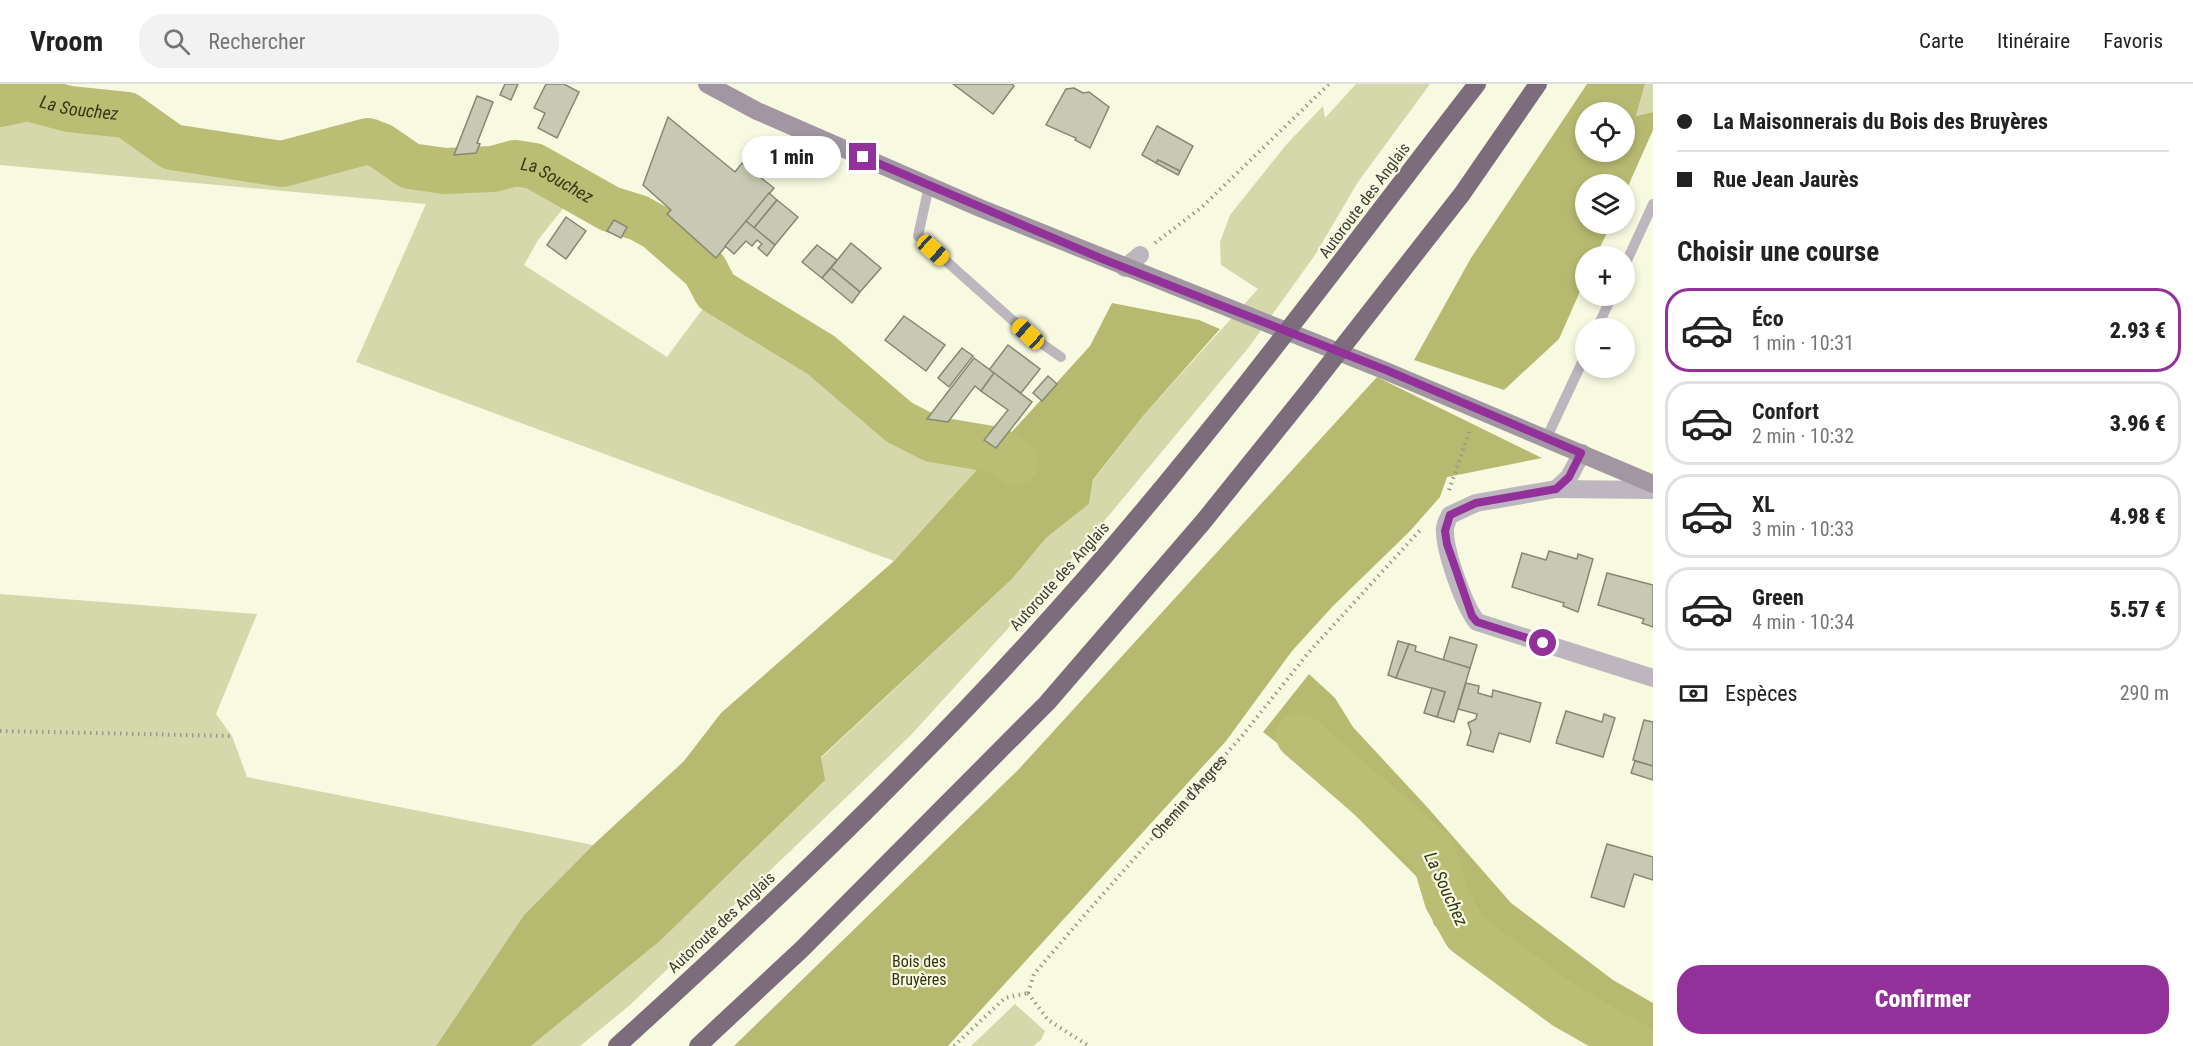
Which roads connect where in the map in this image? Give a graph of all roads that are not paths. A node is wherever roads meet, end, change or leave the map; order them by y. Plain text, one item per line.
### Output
1 (707, 84) edge
2 (1477, 84) edge
3 (1538, 84) edge
4 (929, 186) junction
5 (1653, 204) edge
6 (1634, 246) edge
7 (1140, 255) road end
8 (1125, 268) junction
9 (1061, 357) dead end
10 (1575, 378) edge
11 (1546, 440) junction
12 (1581, 453) junction
13 (1653, 471) edge
14 (1653, 484) edge
15 (1556, 489) junction
16 (1653, 490) edge
17 (1653, 678) edge
18 (617, 1046) edge
19 (698, 1046) edge

1 - 4 main road
2 - 18 highway, Autoroute des Anglais
3 - 19 highway
4 - 8 main road
4 - 9 lane
5 - 6 lane
7 - 8 street
8 - 11 main road
10 - 11 lane
11 - 12 main road
12 - 13 main road
12 - 14 main road
12 - 15 street
15 - 16 street
15 - 17 street

